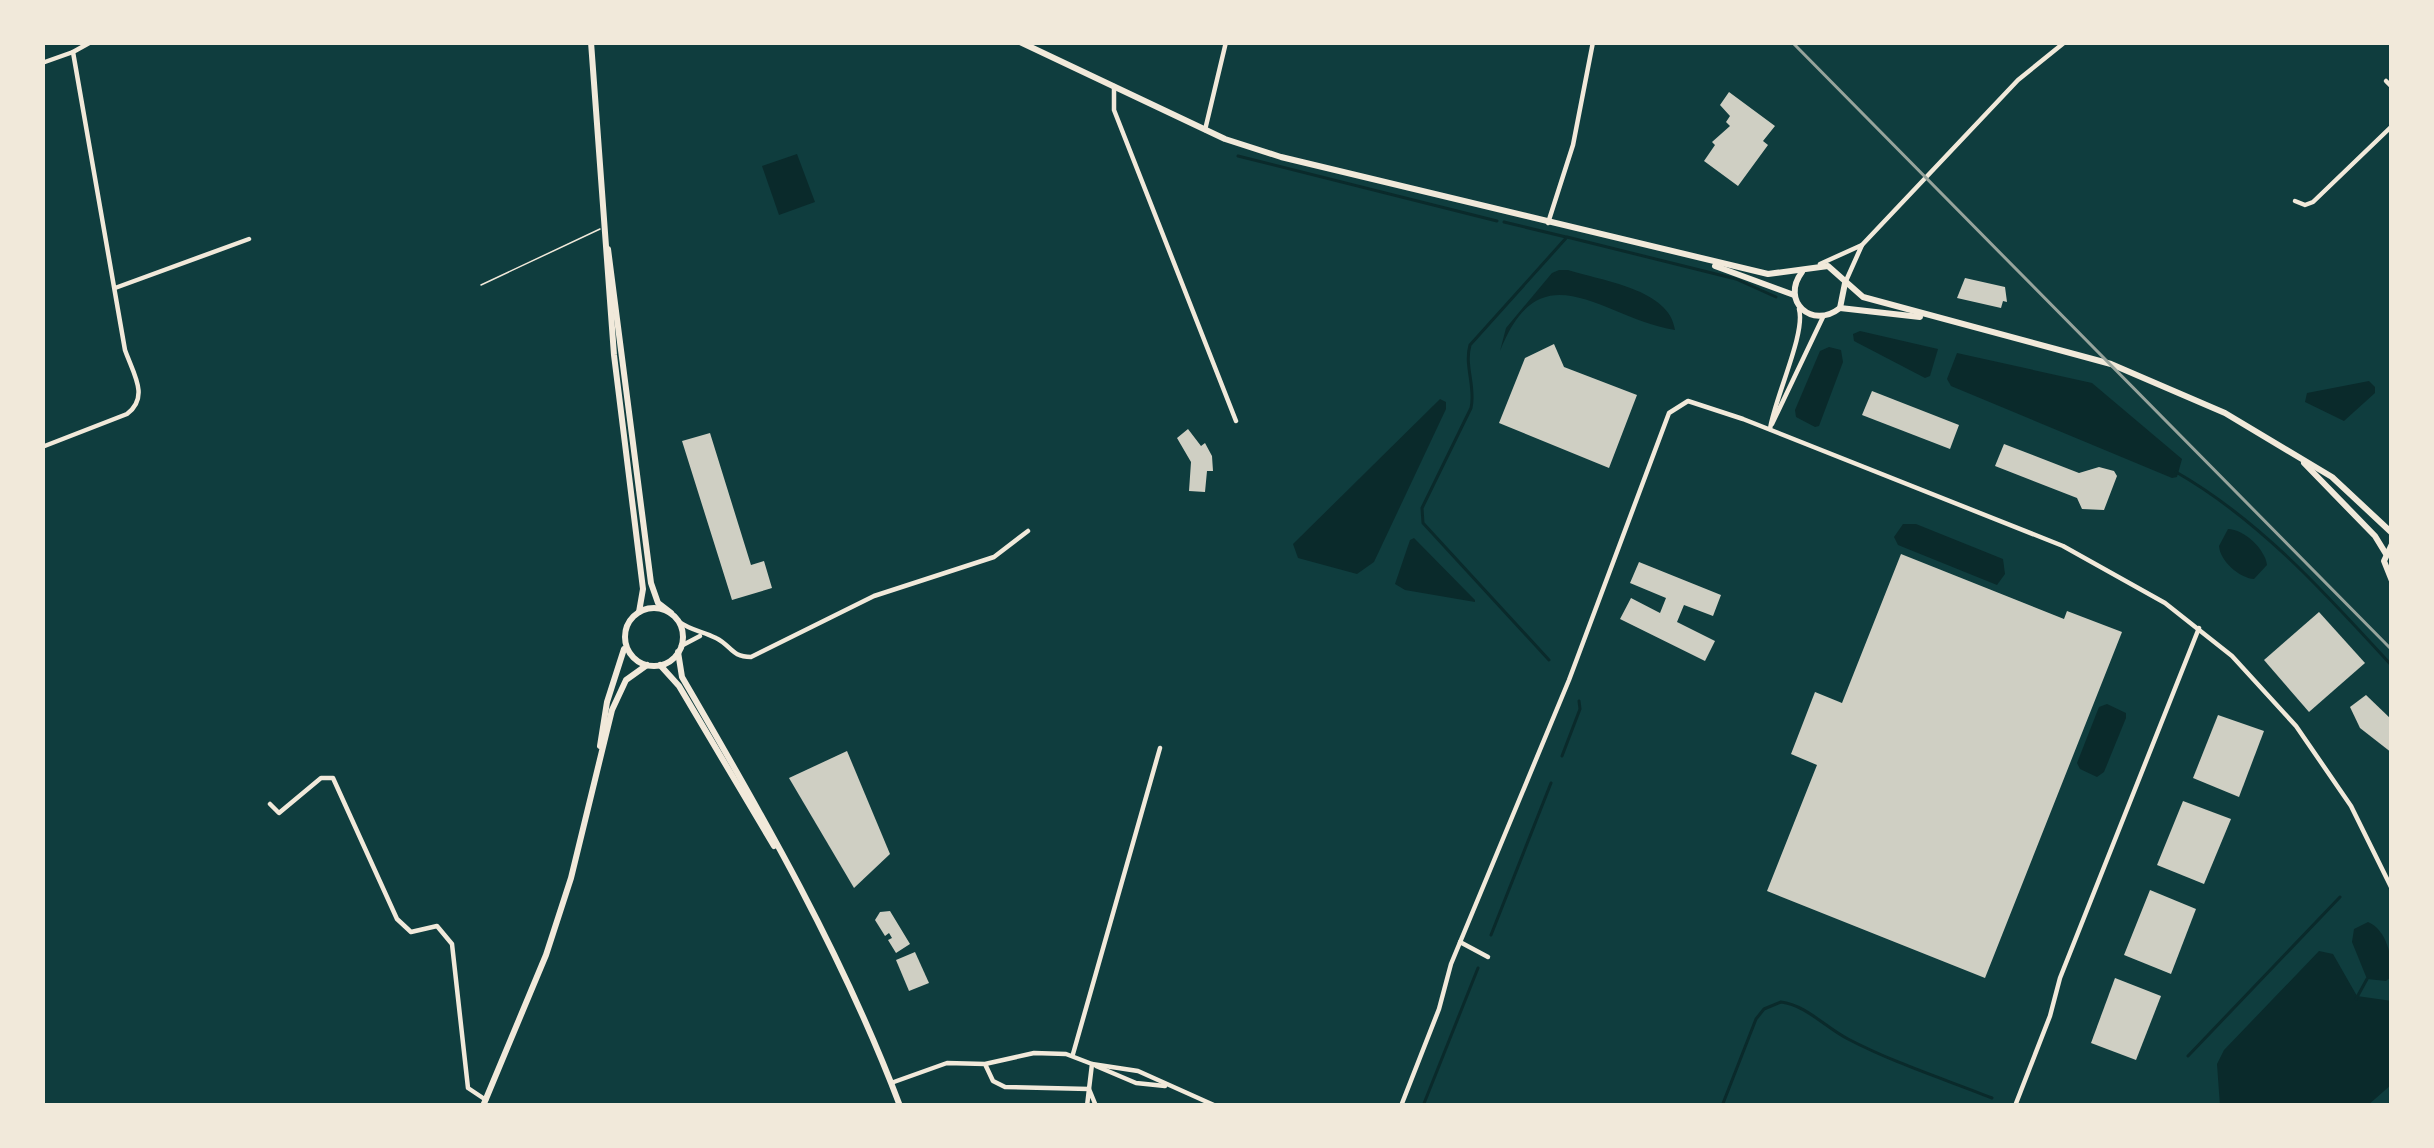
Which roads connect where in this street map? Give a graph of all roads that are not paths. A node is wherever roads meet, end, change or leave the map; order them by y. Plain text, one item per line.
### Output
1 (91, 42) edge
2 (590, 42) edge
3 (1023, 42) edge
4 (1226, 42) edge
5 (1593, 42) edge
6 (2065, 42) edge
7 (74, 52) junction
8 (42, 63) edge
9 (1114, 86) junction
10 (2392, 126) edge
11 (1205, 130) junction
12 (2295, 202) dead end
13 (1548, 223) junction
14 (604, 228) junction
15 (249, 239) dead end
16 (1862, 245) junction
17 (1677, 254) junction
18 (1820, 264) junction
19 (1805, 269) junction
20 (1845, 283) junction
21 (481, 285) dead end
22 (115, 288) junction
23 (1794, 295) junction
24 (1799, 307) junction
25 (1840, 308) junction
26 (1823, 317) junction
27 (1960, 324) junction
28 (1236, 421) dead end
29 (1770, 429) junction
30 (42, 447) edge
31 (2297, 456) junction
32 (1028, 531) dead end
33 (2392, 533) edge
34 (2392, 544) edge
35 (2386, 554) junction
36 (2392, 581) edge
37 (639, 612) junction
38 (671, 614) junction
39 (678, 621) junction
40 (2200, 628) junction
41 (705, 635) junction
42 (625, 643) junction
43 (679, 649) junction
44 (647, 665) junction
45 (661, 665) junction
46 (1160, 748) dead end
47 (594, 779) junction
48 (269, 804) dead end
49 (786, 864) junction
50 (2392, 889) edge
51 (1460, 942) junction
52 (1488, 957) dead end
53 (1072, 1056) junction
54 (985, 1064) junction
55 (1092, 1064) junction
56 (891, 1083) junction
57 (1170, 1086) junction
58 (1089, 1089) junction
59 (484, 1103) edge
60 (900, 1106) edge
61 (1087, 1106) edge
62 (1096, 1106) edge
63 (1216, 1106) edge
64 (1401, 1106) edge
65 (2015, 1106) edge

1 - 7 street
2 - 14 main road
3 - 9 main road
4 - 11 street
5 - 13 street
6 - 16 street
7 - 8 street
7 - 22 street
9 - 11 main road
9 - 28 street
10 - 12 street
11 - 13 main road
13 - 17 main road
14 - 21 lane
14 - 37 main road
14 - 38 main road
15 - 22 street
16 - 18 street
16 - 20 street
17 - 19 main road
17 - 23 main road
18 - 19 main road
18 - 20 main road
19 - 23 main road
20 - 25 main road
20 - 27 main road
22 - 30 street
23 - 24 main road
24 - 26 main road
24 - 29 street
25 - 26 main road
25 - 27 main road
26 - 29 street
27 - 31 main road
29 - 40 street
29 - 51 street
31 - 33 main road
31 - 35 main road
32 - 41 street
34 - 35 main road
35 - 36 main road
37 - 38 main road
37 - 42 main road
38 - 39 main road
39 - 41 street
39 - 43 main road
40 - 50 street
40 - 65 street
41 - 43 street
42 - 44 main road
42 - 47 main road
43 - 45 main road
43 - 49 main road
44 - 45 main road
44 - 47 main road
45 - 49 main road
46 - 53 street
47 - 59 main road
48 - 59 street
49 - 56 main road
51 - 52 street
51 - 64 street
53 - 54 street
53 - 55 street
54 - 56 street
54 - 58 street
55 - 57 street
55 - 57 street
55 - 58 street
56 - 60 main road
57 - 63 street
58 - 61 street
58 - 62 street

